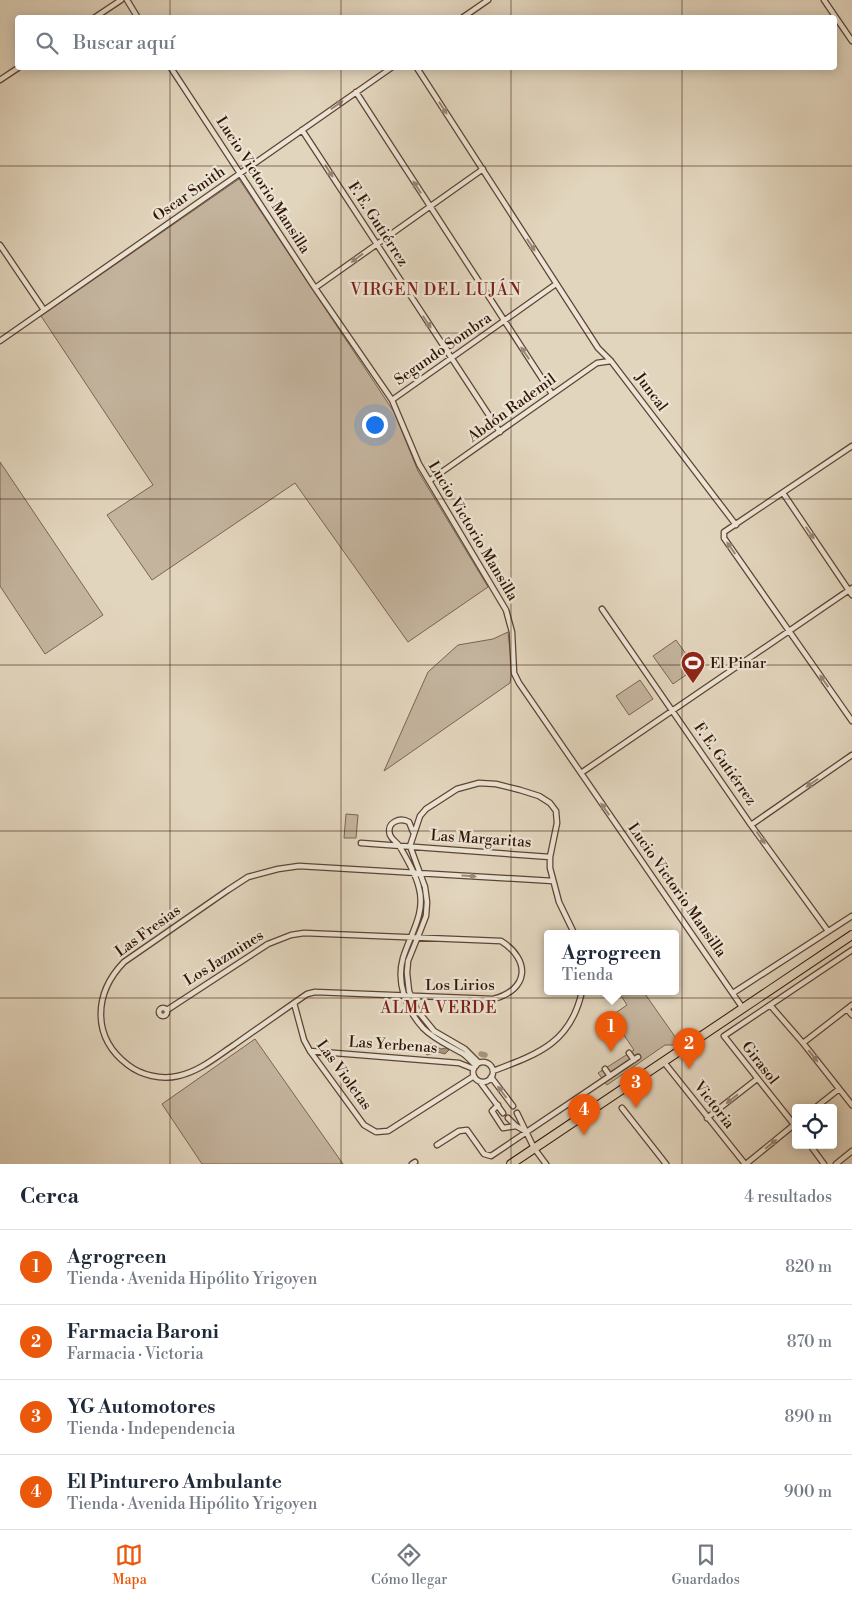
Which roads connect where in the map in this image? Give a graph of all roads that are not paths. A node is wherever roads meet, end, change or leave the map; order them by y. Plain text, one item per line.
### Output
1 (121, 0) edge
2 (127, 0) edge
3 (488, 0) edge
4 (824, 0) edge
5 (98, 15) edge
6 (136, 15) edge
7 (466, 15) edge
8 (834, 15) edge
9 (837, 19) edge
10 (852, 40) edge
11 (15, 70) edge
12 (172, 70) edge
13 (388, 70) edge
14 (418, 70) edge
15 (0, 80) edge
16 (356, 92) junction
17 (302, 130) junction
18 (483, 169) junction
19 (240, 173) junction
20 (430, 207) junction
21 (376, 244) junction
22 (0, 245) edge
23 (556, 284) junction
24 (315, 288) junction
25 (44, 310) junction
26 (504, 321) junction
27 (0, 341) edge
28 (452, 358) junction
29 (611, 361) junction
30 (552, 394) junction
31 (392, 400) junction
32 (500, 432) junction
33 (851, 448) edge
34 (429, 481) junction
35 (783, 493) junction
36 (736, 524) junction
37 (851, 591) edge
38 (602, 609) dead end
39 (790, 631) junction
40 (673, 712) junction
41 (852, 721) edge
42 (852, 755) edge
43 (581, 773) junction
44 (751, 824) junction
45 (413, 835) junction
46 (361, 843) dead end
47 (397, 843) junction
48 (410, 846) junction
49 (550, 857) junction
50 (413, 872) junction
51 (421, 873) junction
52 (553, 881) junction
53 (852, 916) edge
54 (573, 930) edge
55 (828, 931) junction
56 (852, 935) edge
57 (415, 937) junction
58 (852, 950) edge
59 (733, 993) junction
60 (581, 995) edge
61 (404, 996) junction
62 (411, 997) junction
63 (294, 1004) junction
64 (770, 1005) junction
65 (852, 1005) edge
66 (742, 1007) junction
67 (847, 1009) junction
68 (167, 1010) dead end
69 (852, 1015) edge
70 (803, 1043) junction
71 (310, 1051) junction
72 (630, 1053) dead end
73 (663, 1062) junction
74 (476, 1066) junction
75 (605, 1069) dead end
76 (493, 1071) junction
77 (474, 1076) junction
78 (610, 1076) junction
79 (491, 1077) junction
80 (757, 1079) junction
81 (480, 1082) junction
82 (839, 1089) junction
83 (820, 1104) edge
84 (498, 1105) junction
85 (852, 1105) edge
86 (513, 1106) dead end
87 (622, 1108) dead end
88 (503, 1113) dead end
89 (517, 1113) dead end
90 (508, 1118) dead end
91 (707, 1118) junction
92 (792, 1121) edge
93 (516, 1126) junction
94 (792, 1127) edge
95 (526, 1132) junction
96 (437, 1145) dead end
97 (534, 1148) junction
98 (813, 1149) edge
99 (852, 1151) edge
100 (511, 1164) edge
101 (546, 1164) edge
102 (666, 1164) edge
103 (745, 1164) edge
104 (824, 1164) edge
105 (836, 1164) edge

1 - 5 street
2 - 6 street
3 - 7 street
4 - 8 street
9 - 10 street
11 - 15 street
12 - 19 street, Lucio Victorio Mansilla
13 - 16 street, Oscar Smith
14 -> 18 street, Juncal
17 -> 16 street, Oscar Smith
20 -> 16 street
17 - 19 street, Oscar Smith
17 -> 21 street, F. E. Gutiérrez
18 - 20 street
18 -> 23 street, Juncal
19 - 24 street, Lucio Victorio Mansilla
19 - 25 street, Oscar Smith
20 - 21 street
20 - 26 street
21 -> 24 street
21 -> 28 street, F. E. Gutiérrez
22 - 25 street
23 - 26 street, Segundo Sombra
23 - 29 street, Juncal
24 - 31 street, Lucio Victorio Mansilla
25 - 27 street, Oscar Smith
26 - 28 street, Segundo Sombra
30 -> 26 street
28 - 31 street, Segundo Sombra
28 - 32 street, F. E. Gutiérrez
29 - 30 street, Abdón Rademil
29 - 36 street, Juncal
30 - 32 street, Abdón Rademil
31 - 34 street, Lucio Victorio Mansilla
32 - 34 street, Abdón Rademil
33 - 35 street
34 - 43 street, Lucio Victorio Mansilla
35 - 36 street
35 -> 37 street
39 -> 36 street
37 - 39 street
38 - 40 street, F. E. Gutiérrez
39 - 40 street
41 -> 39 street
40 - 43 street
40 - 44 street, F. E. Gutiérrez
42 -> 44 street
59 -> 43 street, Lucio Victorio Mansilla
44 -> 55 street, F. E. Gutiérrez
45 - 47 street
45 - 47 street
45 - 48 street
45 - 49 street
46 - 47 street
47 - 48 street
47 - 50 street
48 - 49 street, Las Margaritas
48 - 51 street
49 - 52 street
50 - 51 street, Las Fresias
50 - 57 street
50 - 63 street, Las Fresias
51 -> 52 street
51 - 57 street
52 - 54 street
53 - 55 street
55 - 59 street
56 - 66 main road
57 - 61 street
57 - 62 street
57 - 62 street, Los Lirios
57 - 68 street, Los Jazmines
58 - 64 street
59 - 66 street, Lucio Victorio Mansilla
60 - 76 street
61 - 62 street, Las Fresias
61 - 63 street, Las Fresias
61 - 74 street
62 - 74 street
63 - 71 street, Las Violetas
64 - 70 street
64 - 80 street, Girasol
65 - 67 street
66 - 73 main road
67 - 69 street
67 - 70 street
70 -> 82 street
71 - 74 street, Las Yerbenas
71 - 77 street, Las Violetas
72 - 78 street
73 - 91 street, Victoria
73 - 97 main road
74 - 76 street
74 - 77 street
75 - 78 street
76 - 79 street
77 - 81 street
78 - 95 street
79 - 81 street
86 -> 79 street
80 -> 91 street
80 - 92 street, Girasol
81 - 84 street
82 - 83 street
82 - 85 street
84 - 88 street
84 - 93 street
87 - 102 street
89 - 95 street
90 - 93 street
91 - 103 street, Victoria
93 - 95 street
103 -> 94 street
95 - 96 street
95 - 97 street
97 - 100 main road
97 - 101 street
98 - 104 street
99 - 105 street

